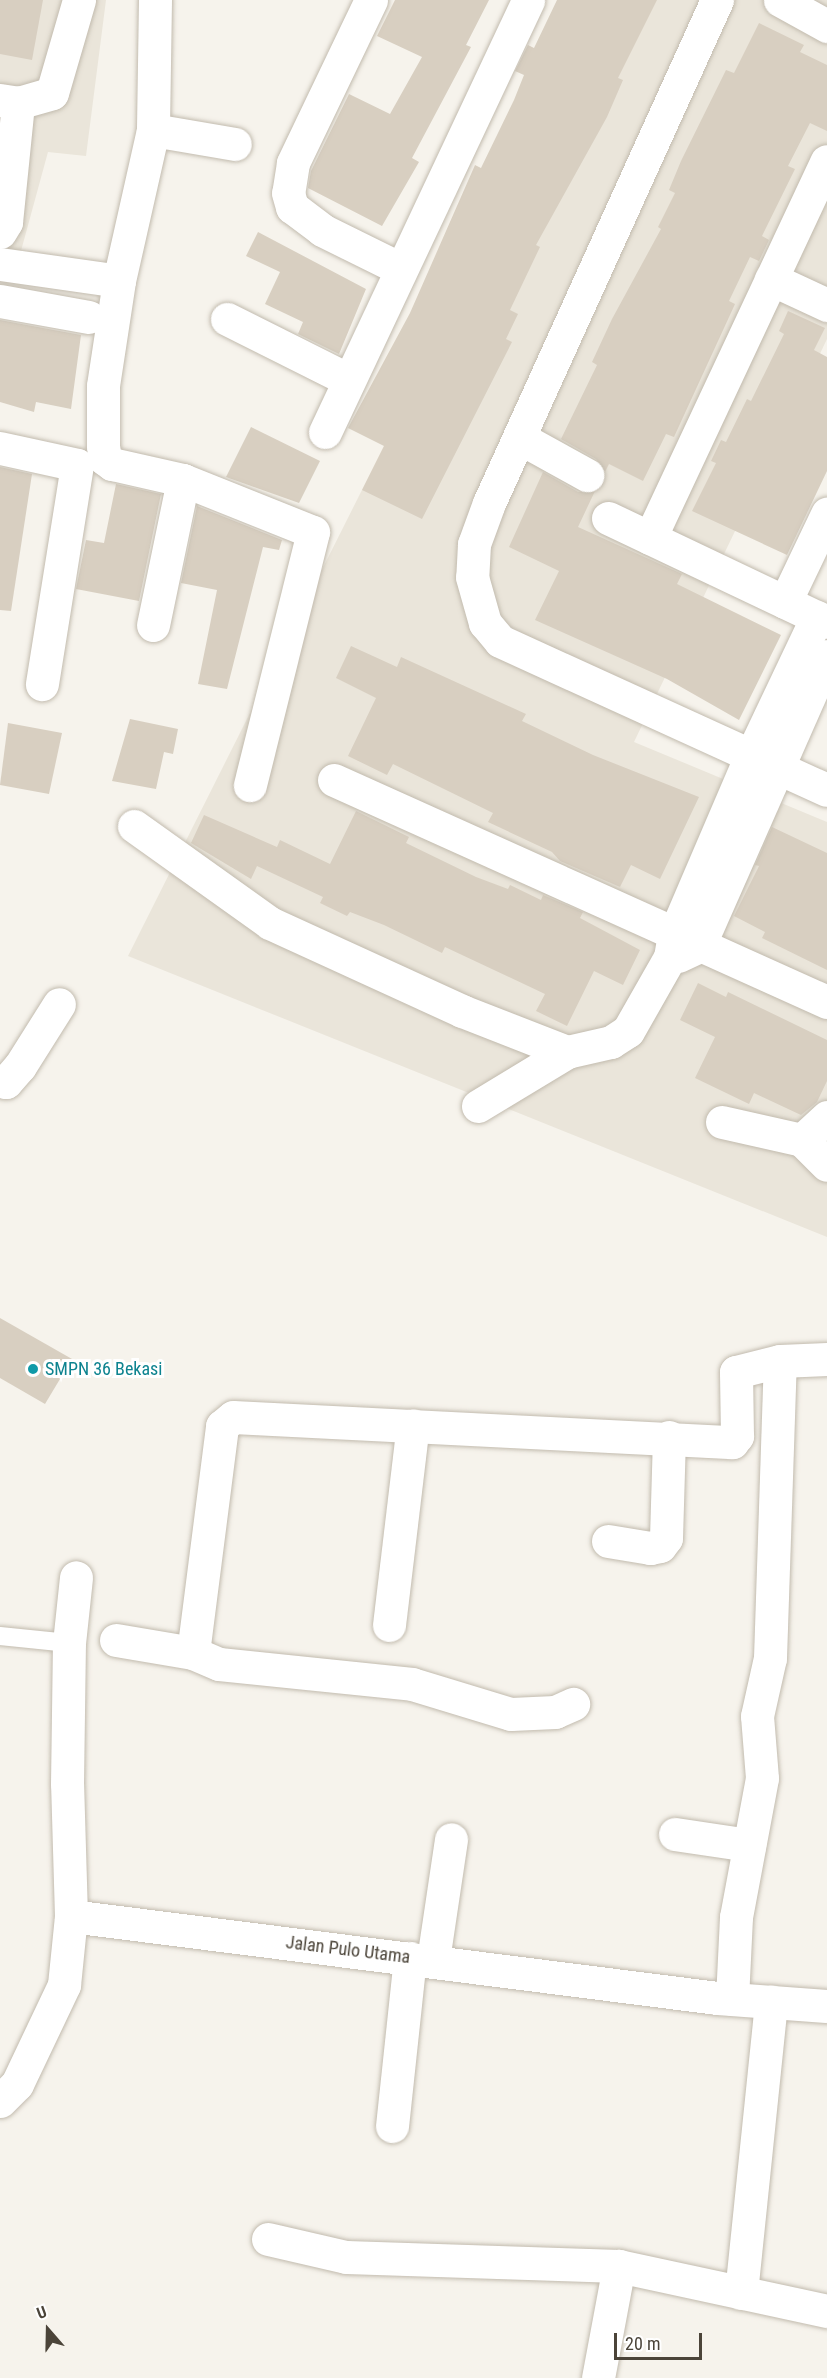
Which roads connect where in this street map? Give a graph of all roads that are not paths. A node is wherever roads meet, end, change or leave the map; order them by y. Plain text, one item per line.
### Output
1 (79, 0) edge
2 (155, 0) edge
3 (371, 0) edge
4 (528, 0) edge
5 (717, 0) edge
6 (780, 0) edge
7 (827, 26) edge
8 (9, 101) edge
9 (153, 130) junction
10 (236, 144) dead end
11 (827, 162) edge
12 (0, 232) edge
13 (0, 264) edge
14 (401, 268) junction
15 (771, 279) junction
16 (119, 281) junction
17 (0, 301) edge
18 (827, 305) edge
19 (89, 317) dead end
20 (227, 319) dead end
21 (349, 380) junction
22 (325, 432) dead end
23 (520, 438) junction
24 (0, 448) edge
25 (587, 475) dead end
26 (183, 480) junction
27 (827, 514) edge
28 (608, 518) dead end
29 (650, 538) junction
30 (785, 602) junction
31 (822, 619) edge
32 (153, 625) dead end
33 (827, 656) edge
34 (42, 684) dead end
35 (763, 762) junction
36 (333, 780) dead end
37 (250, 785) dead end
38 (827, 790) edge
39 (134, 826) dead end
40 (681, 946) junction
41 (827, 1002) edge
42 (59, 1004) dead end
43 (567, 1052) junction
44 (0, 1081) edge
45 (478, 1106) dead end
46 (827, 1117) edge
47 (722, 1122) dead end
48 (802, 1140) junction
49 (827, 1165) edge
50 (827, 1359) edge
51 (780, 1361) junction
52 (412, 1425) junction
53 (669, 1437) junction
54 (608, 1541) dead end
55 (76, 1577) dead end
56 (389, 1625) dead end
57 (0, 1636) edge
58 (116, 1640) dead end
59 (69, 1643) junction
60 (193, 1653) junction
61 (573, 1704) dead end
62 (675, 1834) dead end
63 (450, 1839) dead end
64 (749, 1845) junction
65 (71, 1916) junction
66 (422, 1959) junction
67 (732, 1999) junction
68 (771, 2002) junction
69 (827, 2006) edge
70 (0, 2101) edge
71 (392, 2126) dead end
72 (268, 2239) dead end
73 (619, 2266) junction
74 (741, 2293) junction
75 (827, 2311) edge
76 (598, 2378) edge

1 - 8 street
2 - 9 street
3 - 14 street
4 - 14 street
5 - 23 street
6 - 7 street
8 - 12 street
9 - 10 street
9 - 16 street
11 - 15 street
13 - 16 street
14 - 21 street
15 - 18 street
15 - 29 street
16 - 26 street
17 - 19 street
20 - 21 street
21 - 22 street
23 - 25 street
23 - 35 street
24 - 34 street
26 - 32 street
26 - 37 street
27 - 30 street
28 - 29 street
29 - 30 street
30 - 31 street
31 - 35 street
33 - 35 street
35 - 38 street
35 - 40 street
36 - 40 street
39 - 43 street
40 - 41 street
40 - 43 street
42 - 44 street
43 - 45 street
46 - 48 street
47 - 48 street
48 - 49 street
50 - 51 street
51 - 53 street
51 - 64 street
52 - 53 street
52 - 56 street
52 - 60 street
53 - 54 street
55 - 59 street
57 - 59 lane
58 - 60 street
59 - 65 street
60 - 61 street
62 - 64 street
63 - 66 street
64 - 67 street
65 - 66 street, Jalan Pulo Utama
65 - 70 street
66 - 67 street, Jalan Pulo Utama
66 - 71 street
67 - 68 street, Jalan Pulo Utama
68 - 69 street, Jalan Pulo Utama
68 - 74 street
72 - 73 street
73 - 74 street
73 - 76 street
74 - 75 street

